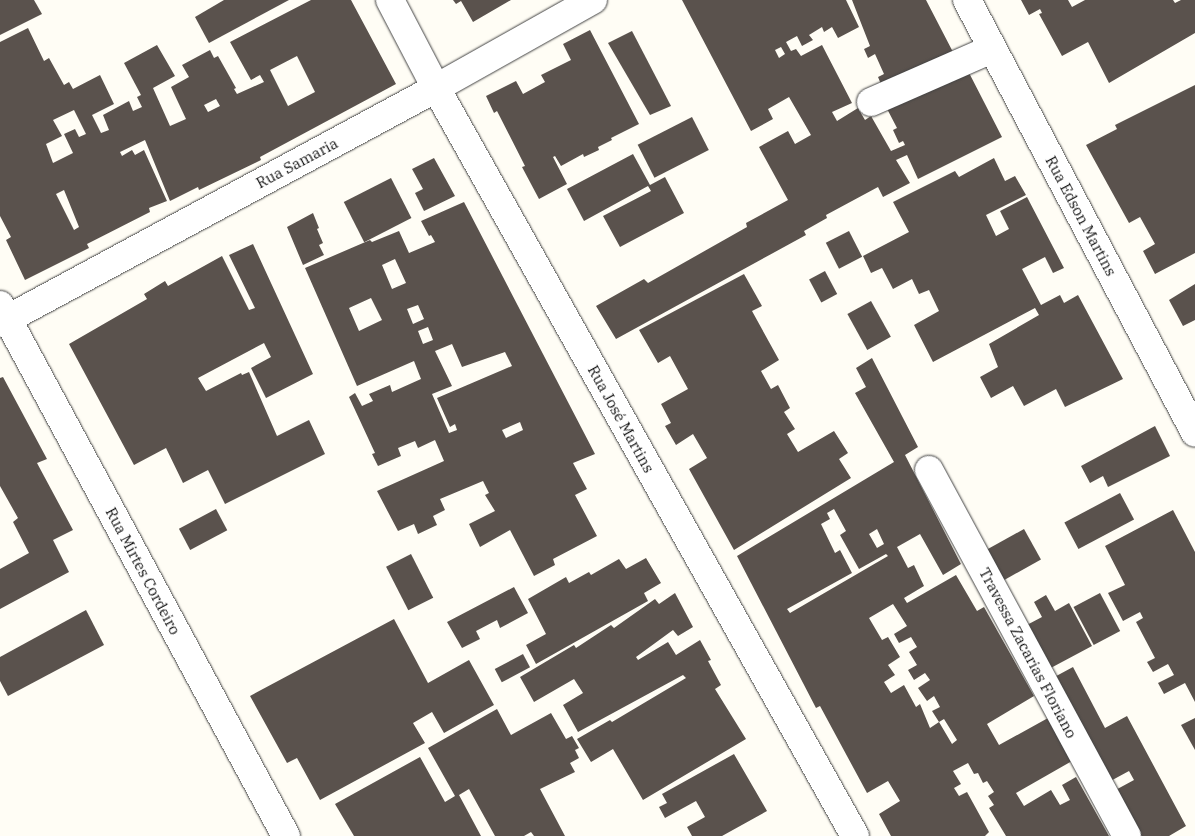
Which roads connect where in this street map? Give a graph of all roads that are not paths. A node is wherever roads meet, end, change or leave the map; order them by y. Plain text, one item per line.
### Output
1 (390, 0) edge
2 (593, 0) edge
3 (967, 0) edge
4 (992, 49) junction
5 (436, 88) junction
6 (871, 102) dead end
7 (3, 316) edge
8 (1195, 433) edge
9 (929, 470) dead end
10 (286, 836) edge
11 (855, 836) edge
12 (1128, 836) edge

1 - 5 street, Rua José Martins
2 - 5 street, Rua Samaria
3 - 4 street, Rua Edson Martins
4 - 6 street
4 - 8 street, Rua Edson Martins
5 - 7 street, Rua Samaria
5 - 11 street, Rua José Martins
7 - 10 street, Rua Mirtes Cordeiro
9 - 12 street, Travessa Zacarias Floriano

